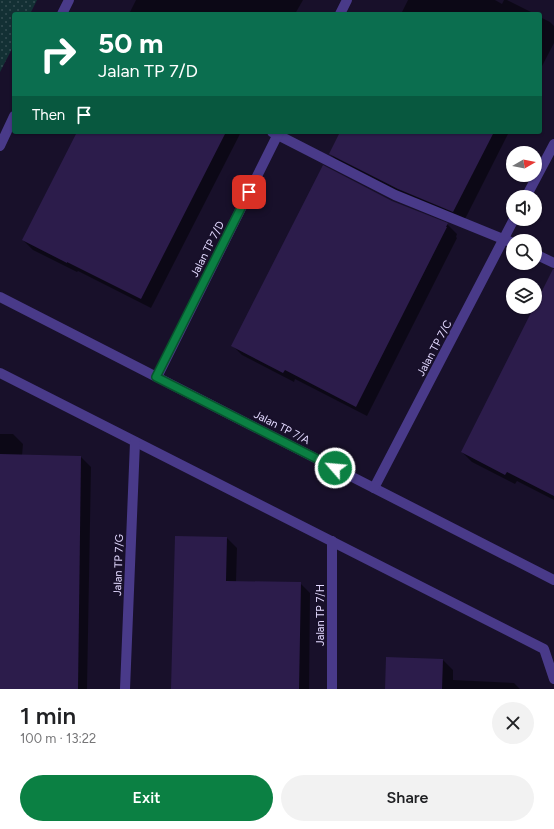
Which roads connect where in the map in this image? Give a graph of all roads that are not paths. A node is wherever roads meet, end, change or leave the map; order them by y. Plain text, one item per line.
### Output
1 (69, 0) edge
2 (347, 0) edge
3 (63, 12) edge
4 (341, 12) edge
5 (12, 120) edge
6 (276, 134) edge
7 (278, 134) edge
8 (554, 144) edge
9 (0, 146) edge
10 (530, 190) edge
11 (506, 240) edge
12 (506, 245) edge
13 (542, 257) edge
14 (554, 263) edge
15 (0, 297) edge
16 (0, 373) edge
17 (156, 377) junction
18 (135, 442) junction
19 (374, 488) junction
20 (332, 541) junction
21 (554, 580) edge
22 (554, 679) edge
23 (125, 689) edge
24 (332, 689) edge

1 - 3 street
2 - 4 street
5 - 9 street
6 - 17 street, Jalan TP 7/D
7 - 11 street
8 - 10 street
12 - 19 street, Jalan TP 7/C
13 - 14 street
15 - 17 street, Jalan TP 7/A
16 - 18 street
17 - 19 street, Jalan TP 7/A
18 - 20 street
18 - 23 street, Jalan TP 7/G
19 - 21 street, Jalan TP 7/A
20 - 22 street
20 - 24 street, Jalan TP 7/H

